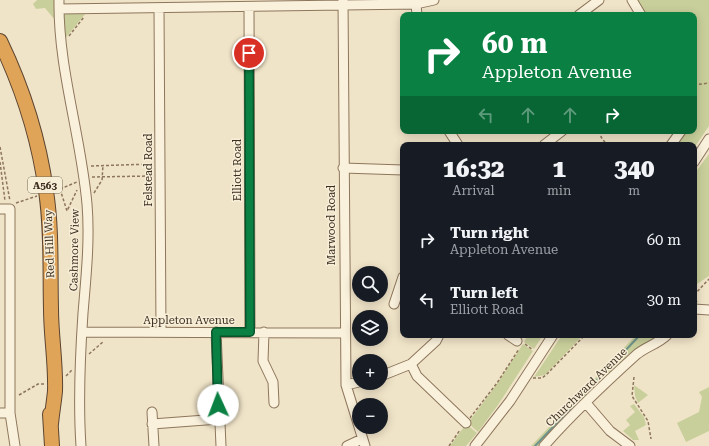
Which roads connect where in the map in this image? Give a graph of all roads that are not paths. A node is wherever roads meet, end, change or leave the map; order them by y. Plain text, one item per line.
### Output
1 (434, 0) edge
2 (599, 0) edge
3 (632, 0) edge
4 (343, 3) edge
5 (59, 4) edge
6 (416, 4) junction
7 (249, 7) junction
8 (160, 8) junction
9 (417, 12) edge
10 (583, 12) edge
11 (639, 12) edge
12 (0, 41) edge
13 (558, 134) edge
14 (709, 139) edge
15 (548, 142) edge
16 (697, 157) edge
17 (343, 168) junction
18 (400, 170) edge
19 (5, 209) edge
20 (400, 286) edge
21 (394, 304) dead end
22 (697, 309) edge
23 (709, 310) edge
24 (82, 332) junction
25 (161, 332) junction
26 (216, 332) junction
27 (250, 332) junction
28 (264, 332) junction
29 (344, 333) junction
30 (438, 338) edge
31 (513, 338) edge
32 (550, 338) edge
33 (663, 338) edge
34 (520, 342) road end
35 (411, 364) junction
36 (388, 373) edge
37 (352, 384) edge
38 (346, 385) junction
39 (274, 403) dead end
40 (586, 403) junction
41 (152, 412) dead end
42 (0, 413) edge
43 (10, 413) junction
44 (219, 419) junction
45 (466, 423) road end
46 (152, 424) junction
47 (363, 443) edge
48 (14, 446) edge
49 (52, 446) edge
50 (81, 446) edge
51 (154, 446) edge
52 (221, 446) edge
53 (347, 446) edge
54 (475, 446) edge
55 (544, 446) edge
56 (630, 446) edge

1 - 6 street
2 - 10 street
3 - 11 street
4 - 6 street
4 - 7 street
4 - 17 street, Marwood Road
5 - 8 street
5 - 24 street, Cashmore View
6 - 9 street
7 - 8 street
7 - 27 street, Elliott Road
8 - 25 street, Felstead Road
12 - 49 highway, Red Hill Way / A563
13 - 15 street
14 - 16 street
17 - 18 street
17 - 29 street, Marwood Road
19 - 43 street
20 - 21 street
22 - 23 street
24 - 25 street, Appleton Avenue
24 - 50 street, Cashmore View
25 - 26 street, Appleton Avenue
26 - 27 street, Appleton Avenue
26 - 44 street
27 - 28 street, Appleton Avenue
28 - 29 street, Appleton Avenue
28 - 39 street
29 - 38 street, Marwood Road
30 - 35 street
31 - 34 street
32 - 54 street
33 - 40 street, Churchward Avenue
35 - 36 street
35 - 45 street
37 - 38 street
38 - 47 street, Marwood Road
40 - 55 street, Churchward Avenue
40 - 56 street
41 - 46 street
42 - 43 street
43 - 48 street
44 - 46 street
44 - 52 street
46 - 51 street
47 - 53 street

